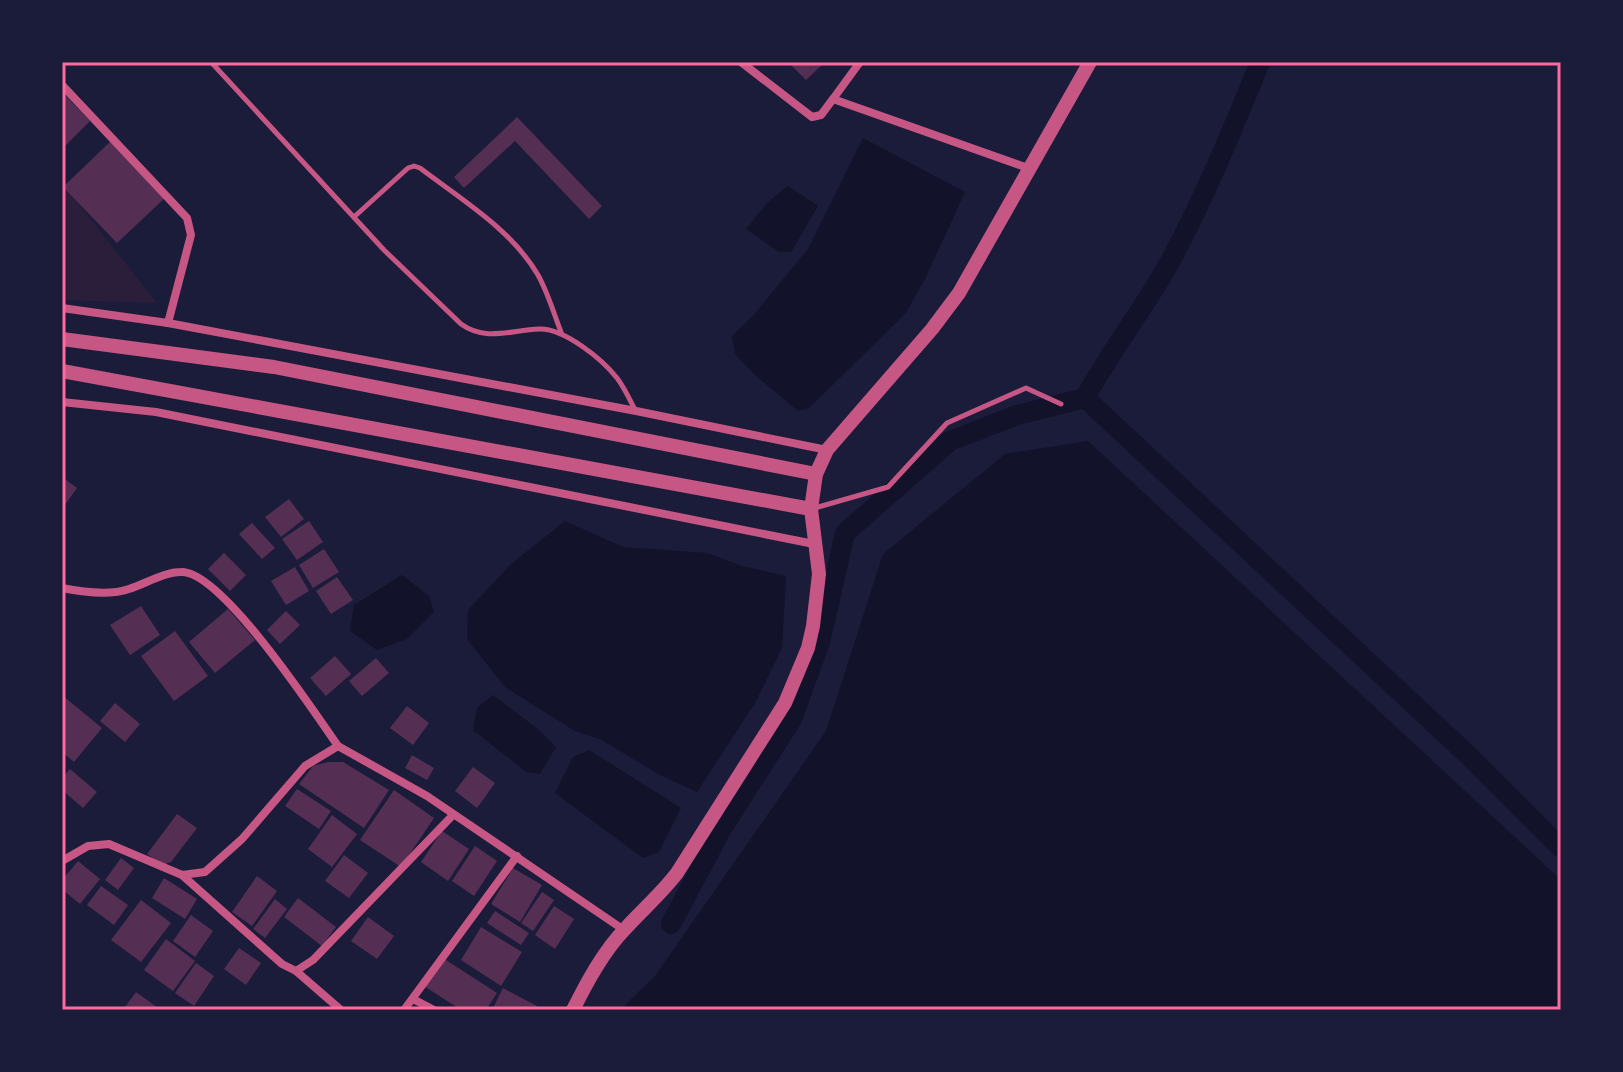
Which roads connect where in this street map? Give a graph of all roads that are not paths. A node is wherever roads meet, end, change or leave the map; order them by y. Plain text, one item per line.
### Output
1 (211, 62) edge
2 (741, 62) edge
3 (860, 62) edge
4 (1090, 62) edge
5 (62, 85) edge
6 (833, 99) junction
7 (1028, 168) junction
8 (354, 217) junction
9 (62, 308) edge
10 (168, 323) junction
11 (562, 333) junction
12 (62, 339) edge
13 (62, 371) edge
14 (62, 402) edge
15 (1061, 404) dead end
16 (636, 411) junction
17 (827, 450) junction
18 (816, 474) junction
19 (811, 509) junction
20 (814, 544) junction
21 (62, 588) edge
22 (338, 746) junction
23 (453, 815) junction
24 (517, 856) junction
25 (62, 861) edge
26 (182, 875) junction
27 (624, 930) junction
28 (296, 971) junction
29 (413, 999) junction
30 (341, 1010) edge
31 (404, 1010) edge
32 (434, 1010) edge
33 (573, 1010) edge

1 - 8 lane
2 - 6 street
3 - 6 street
4 - 7 street
5 - 10 street
6 - 7 street
7 - 17 street
8 - 11 lane
8 - 11 lane
9 - 10 street
10 - 16 street
11 - 16 lane
12 - 18 street
13 - 19 street
14 - 20 street
15 - 19 lane
16 - 17 street
17 - 18 street
18 - 19 street
19 - 20 street
20 - 27 street
21 - 22 street
22 - 23 street
22 - 26 street
23 - 24 street
23 - 28 street
24 - 27 street
24 - 29 street
25 - 26 street
26 - 28 street
27 - 33 street
28 - 30 street
29 - 31 street
29 - 32 street

